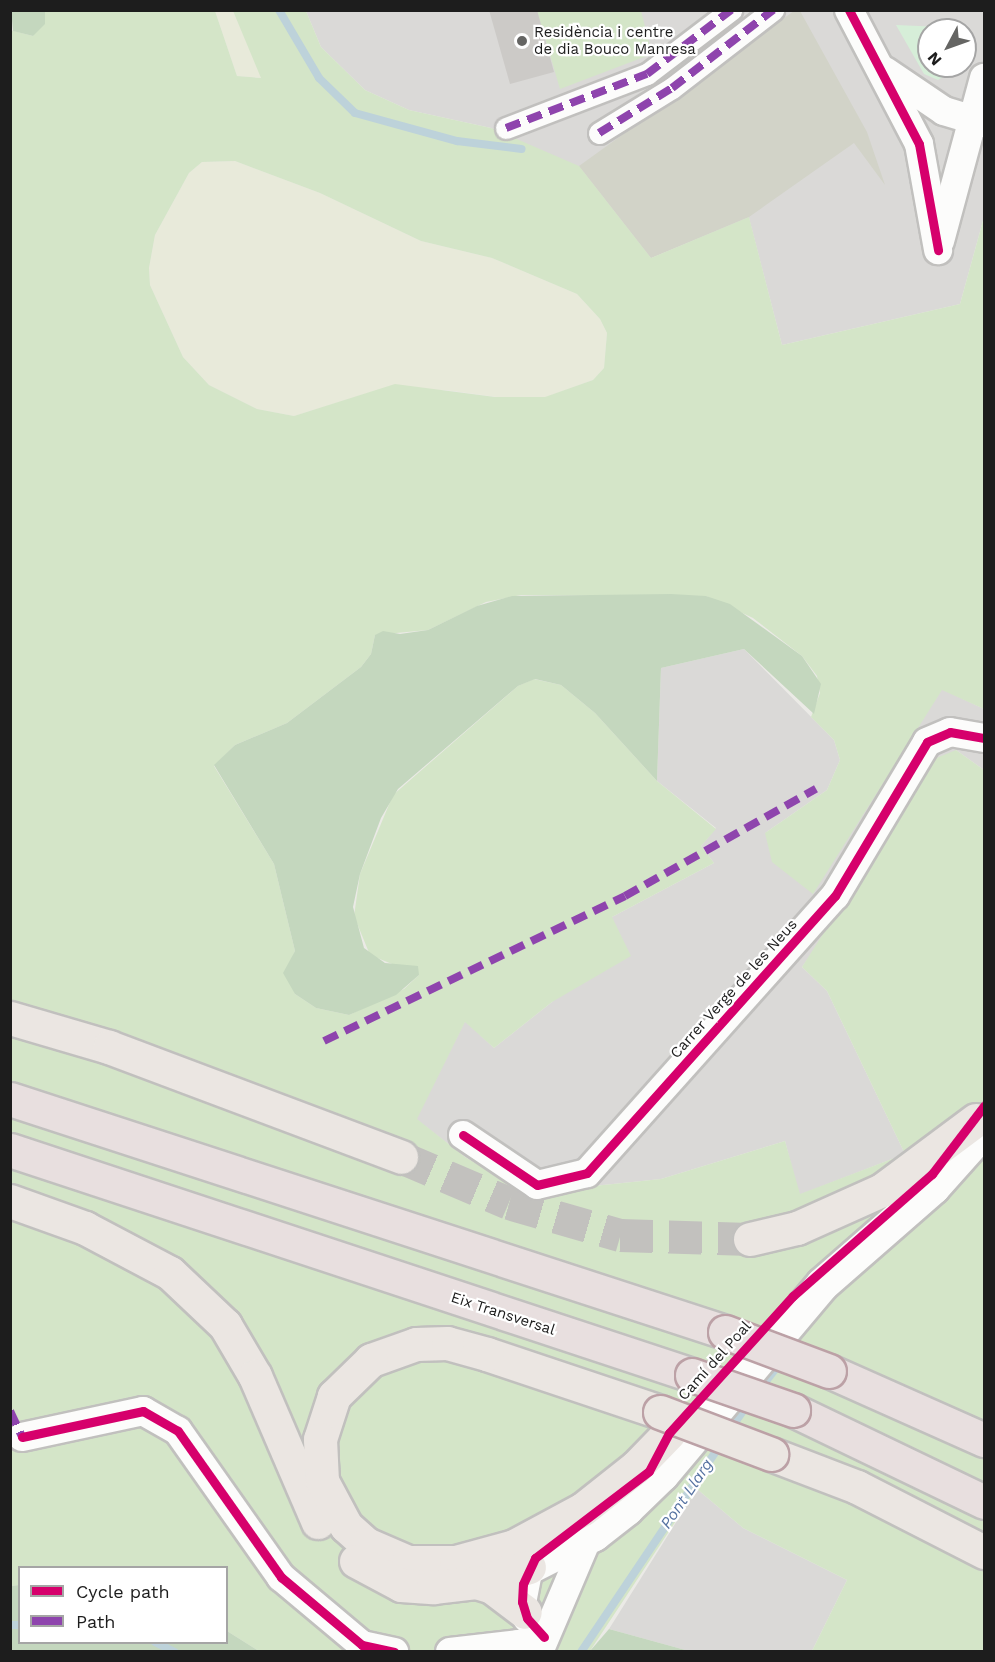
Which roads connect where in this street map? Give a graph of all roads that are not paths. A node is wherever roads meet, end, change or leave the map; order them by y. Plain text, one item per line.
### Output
1 (731, 10) edge
2 (774, 10) edge
3 (849, 10) edge
4 (885, 71) junction
5 (984, 78) edge
6 (979, 122) edge
7 (506, 128) dead end
8 (599, 133) dead end
9 (978, 741) edge
10 (10, 1018) edge
11 (10, 1099) edge
12 (981, 1118) edge
13 (463, 1135) dead end
14 (10, 1150) edge
15 (401, 1156) tunnel mouth
16 (10, 1201) edge
17 (750, 1239) tunnel mouth
18 (665, 1423) junction
19 (22, 1437) dead end
20 (984, 1440) edge
21 (984, 1502) edge
22 (588, 1537) junction
23 (984, 1552) edge
24 (529, 1567) junction
25 (476, 1582) junction
26 (537, 1637) edge
27 (394, 1652) edge
28 (450, 1652) edge

1 - 7 street
2 - 8 street
3 - 4 street
4 - 6 street
4 - 6 street
5 - 6 street
9 - 13 street, Carrer Verge de les Neus
10 - 15 highway
11 - 20 highway, bridge
12 - 17 highway
12 - 18 street, Camí del Poal
12 - 22 street, Camí del Poal
14 - 21 highway, Eix Transversal, bridge
16 - 25 highway
18 - 18 highway
18 - 23 highway, bridge
18 - 24 street, Camí del Poal
19 - 27 street
22 - 24 street, Camí del Poal
22 - 26 street, Camí del Poal
24 - 25 highway
24 - 26 street
25 - 26 highway
26 - 28 street

